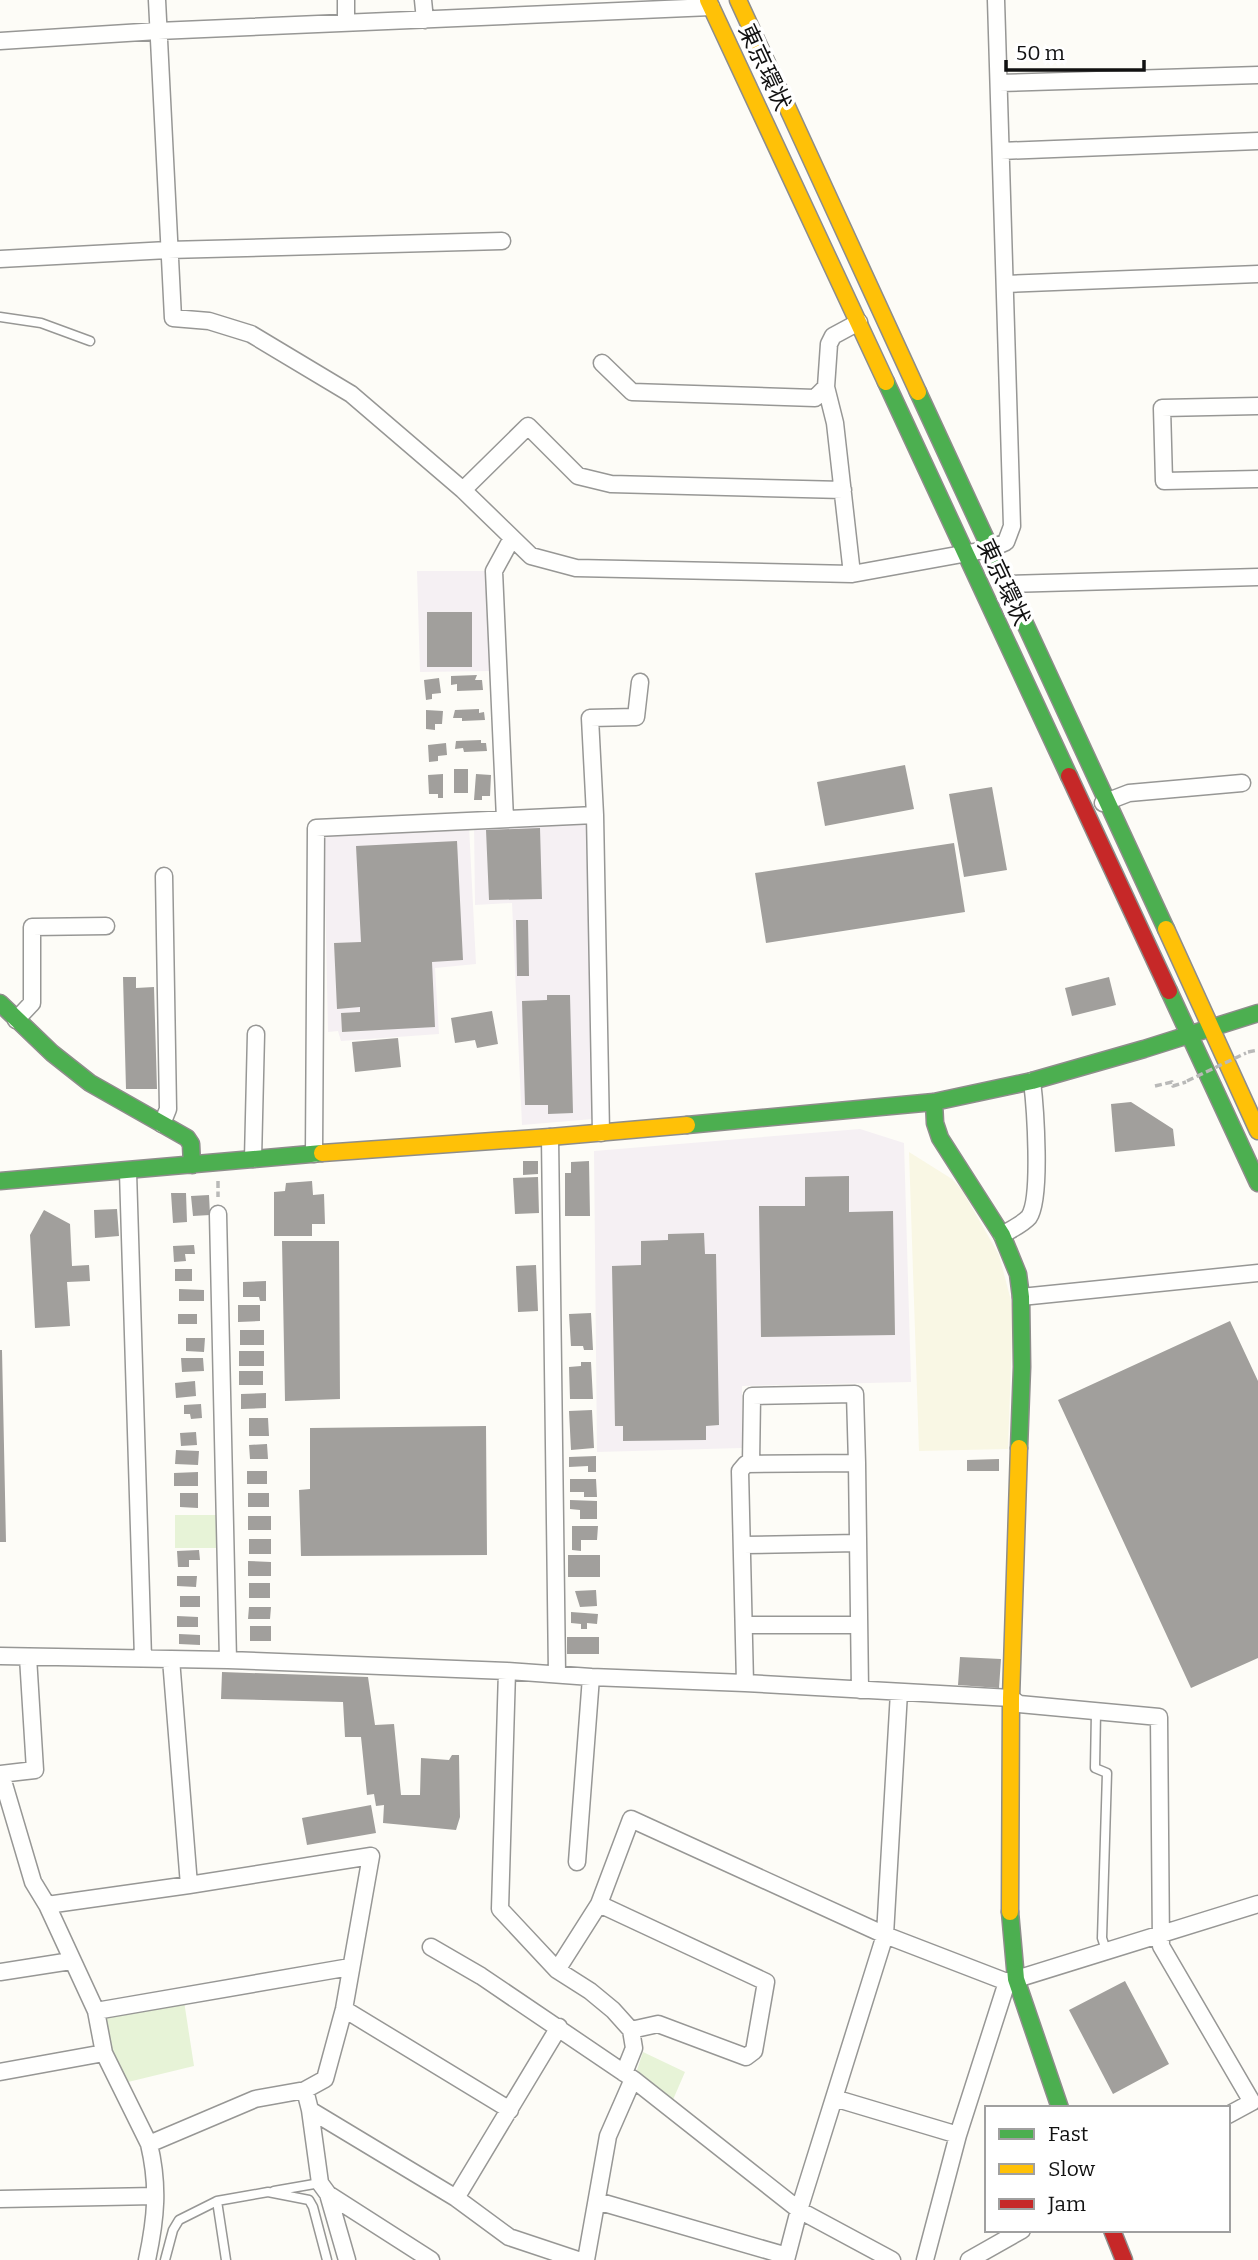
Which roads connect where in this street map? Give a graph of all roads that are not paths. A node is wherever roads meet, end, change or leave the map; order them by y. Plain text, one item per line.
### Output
1 (157, 0) edge
2 (346, 0) edge
3 (424, 0) edge
4 (738, 0) edge
5 (996, 0) edge
6 (709, 4) edge
7 (425, 20) junction
8 (346, 23) junction
9 (158, 31) junction
10 (0, 41) edge
11 (1258, 75) edge
12 (999, 83) junction
13 (1258, 141) edge
14 (1001, 151) junction
15 (502, 241) dead end
16 (168, 250) junction
17 (0, 259) edge
18 (1258, 274) edge
19 (1006, 284) junction
20 (0, 317) edge
21 (859, 322) junction
22 (90, 341) dead end
23 (602, 363) dead end
24 (826, 387) junction
25 (1258, 406) edge
26 (1258, 479) edge
27 (463, 490) junction
28 (843, 490) junction
29 (512, 538) junction
30 (990, 548) junction
31 (965, 554) junction
32 (852, 574) junction
33 (1258, 577) edge
34 (1006, 584) junction
35 (640, 682) dead end
36 (1242, 783) dead end
37 (1107, 801) junction
38 (1085, 811) junction
39 (595, 815) junction
40 (505, 819) junction
41 (164, 876) dead end
42 (106, 926) dead end
43 (0, 1003) edge
44 (1258, 1013) edge
45 (16, 1020) junction
46 (1209, 1028) junction
47 (256, 1034) dead end
48 (1189, 1034) junction
49 (1032, 1081) junction
50 (934, 1102) junction
51 (162, 1124) junction
52 (1258, 1131) edge
53 (601, 1133) junction
54 (550, 1137) junction
55 (314, 1154) junction
56 (253, 1159) junction
57 (192, 1165) junction
58 (128, 1172) junction
59 (0, 1181) edge
60 (1258, 1183) edge
61 (218, 1213) road end
62 (1002, 1235) junction
63 (1258, 1273) edge
64 (1021, 1297) junction
65 (751, 1464) junction
66 (857, 1464) junction
67 (858, 1544) junction
68 (743, 1545) junction
69 (744, 1625) junction
70 (859, 1625) junction
71 (0, 1656) edge
72 (28, 1657) junction
73 (171, 1659) junction
74 (228, 1660) junction
75 (132, 1662) junction
76 (507, 1671) junction
77 (557, 1674) junction
78 (592, 1677) junction
79 (745, 1683) junction
80 (860, 1690) junction
81 (899, 1692) junction
82 (1011, 1698) junction
83 (1096, 1712) junction
84 (1, 1774) edge
85 (577, 1862) dead end
86 (189, 1885) junction
87 (599, 1904) junction
88 (1258, 1904) edge
89 (47, 1905) junction
90 (1160, 1933) junction
91 (885, 1935) junction
92 (431, 1947) dead end
93 (1106, 1950) junction
94 (71, 1961) junction
95 (350, 1967) junction
96 (557, 1970) junction
97 (0, 1972) edge
98 (1012, 1980) junction
99 (344, 2009) junction
100 (96, 2011) junction
101 (559, 2027) junction
102 (631, 2030) junction
103 (104, 2053) junction
104 (0, 2073) edge
105 (629, 2076) junction
106 (305, 2090) junction
107 (834, 2098) junction
108 (1256, 2105) edge
109 (1059, 2106) edge
110 (310, 2110) junction
111 (510, 2110) junction
112 (1230, 2114) edge
113 (958, 2135) junction
114 (149, 2144) junction
115 (324, 2188) junction
116 (268, 2192) junction
117 (155, 2196) junction
118 (456, 2198) junction
119 (0, 2199) edge
120 (216, 2201) junction
121 (597, 2201) junction
122 (799, 2210) junction
123 (1018, 2232) edge
124 (1113, 2232) edge
125 (787, 2258) edge
126 (147, 2260) edge
127 (165, 2260) edge
128 (226, 2260) edge
129 (327, 2260) edge
130 (348, 2260) edge
131 (431, 2260) edge
132 (578, 2260) edge
133 (586, 2260) edge
134 (892, 2260) edge
135 (925, 2260) edge
136 (969, 2260) edge
137 (1124, 2260) edge

1 - 9 street
2 - 8 street
3 - 7 street
4 - 30 main road, 東京環状
5 - 12 street
6 - 7 street
6 - 21 main road, 東京環状
7 - 8 street
8 - 9 street
9 - 10 street
9 - 16 street
11 - 12 street
12 - 14 street
13 - 14 street
14 - 19 street
15 - 16 street
16 - 17 street
16 - 27 street
18 - 19 street
19 - 30 street
20 - 22 lane
21 - 24 street
21 - 31 main road, 東京環状
23 - 24 street
24 - 28 street
25 - 26 street
27 - 28 street
27 - 29 street
28 - 32 street
29 - 32 street
29 - 40 street
30 - 31 street
30 - 34 main road, 東京環状
31 - 32 street
31 - 38 main road, 東京環状
33 - 34 street
34 - 37 main road, 東京環状
35 - 39 street
36 - 37 street
37 - 38 street
37 - 46 main road, 東京環状
38 - 48 main road, 東京環状
39 - 40 street
39 - 53 street
40 - 55 street
41 - 51 street
42 - 45 street
43 - 45 main road
44 - 46 main road
45 - 51 main road
46 - 48 main road
46 - 52 main road, 東京環状
47 - 56 street
48 - 49 main road
48 - 60 main road, 東京環状
49 - 50 main road
49 - 62 street
50 - 53 main road
50 - 62 main road
51 - 57 main road
53 - 54 main road
54 - 55 main road
54 - 77 street
55 - 56 main road
56 - 57 main road
57 - 58 main road
58 - 59 main road
58 - 75 street
61 - 74 street
62 - 64 main road
63 - 64 street
64 - 82 main road
65 - 66 street
65 - 66 street
65 - 68 street
66 - 67 street
67 - 68 street
67 - 70 street
68 - 69 street
69 - 70 street
69 - 79 street
70 - 80 street
71 - 72 street
72 - 75 street
72 - 84 street
73 - 74 street
73 - 75 street
73 - 86 street
74 - 76 street
76 - 77 street
76 - 96 street
77 - 78 street
78 - 79 street
78 - 85 street
79 - 80 street
80 - 81 street
81 - 82 street
81 - 91 street
82 - 83 street
82 - 98 main road
83 - 90 street
83 - 93 lane
84 - 89 street
86 - 89 street
86 - 95 street
87 - 91 street
87 - 96 street
87 - 102 street
88 - 90 street
89 - 94 street
90 - 93 street
90 - 108 street
91 - 98 street
91 - 107 street
92 - 101 street
93 - 98 street
94 - 97 street
94 - 100 street
95 - 99 street
95 - 100 street
96 - 102 street
98 - 109 main road
98 - 113 street
99 - 106 street
99 - 111 street
100 - 103 street
101 - 105 street
101 - 111 street
102 - 105 street
103 - 104 street
103 - 114 street
105 - 121 street
105 - 122 street
106 - 110 street
106 - 114 street
107 - 113 street
107 - 122 street
108 - 112 street
110 - 115 street
110 - 118 street
111 - 118 street
113 - 135 street
114 - 117 street
115 - 116 lane
115 - 130 street
115 - 131 street
116 - 120 lane
116 - 129 lane
117 - 119 street
117 - 126 street
118 - 132 street
120 - 127 lane
120 - 128 lane
121 - 125 street
121 - 133 street
122 - 125 street
122 - 134 street
123 - 136 street
124 - 137 main road

